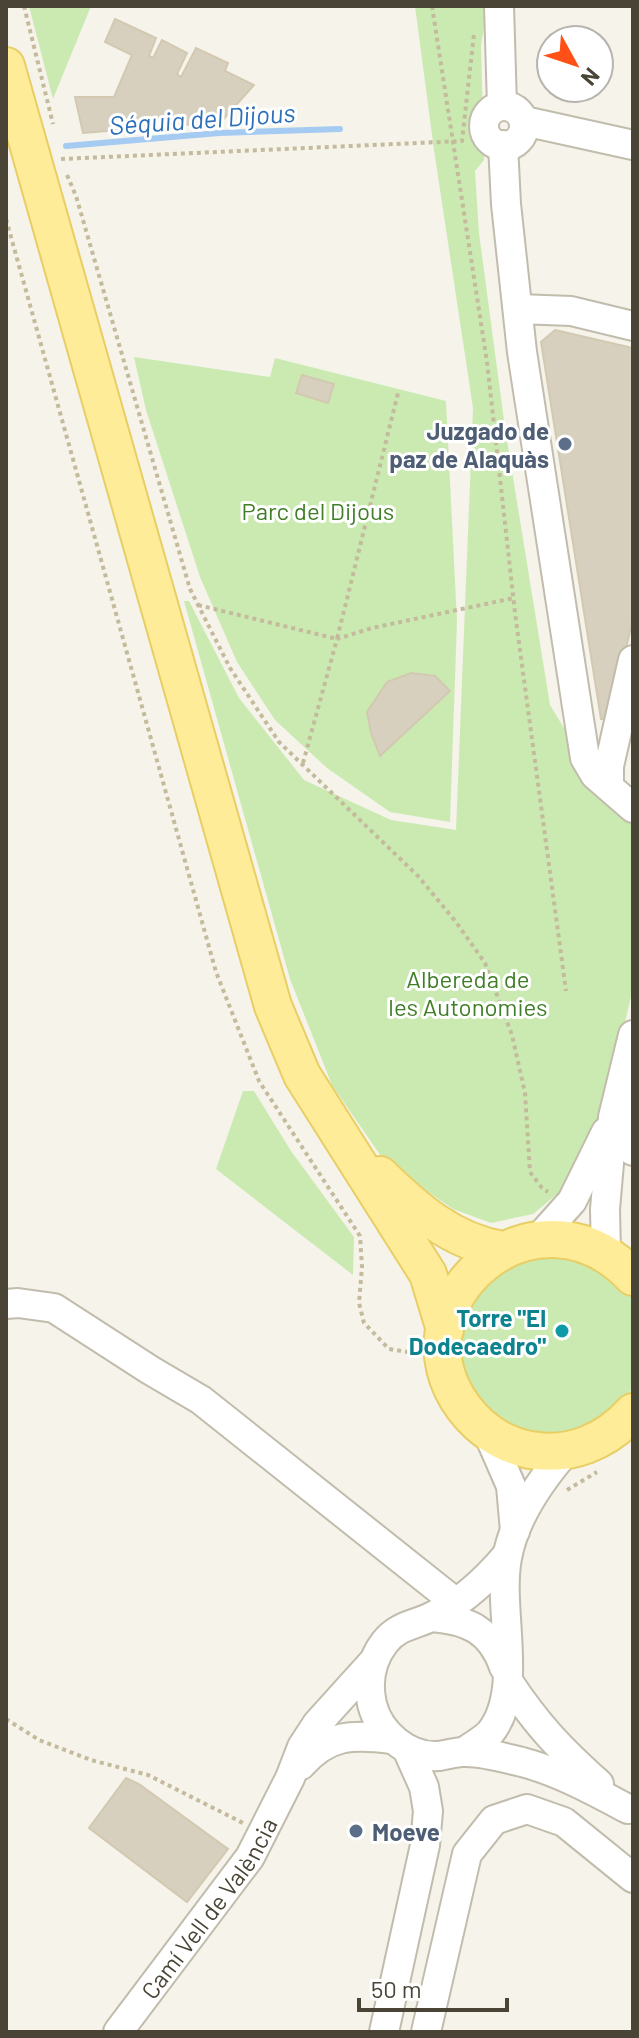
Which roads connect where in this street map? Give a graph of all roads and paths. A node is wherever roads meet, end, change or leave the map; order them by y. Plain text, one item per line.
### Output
1 (24, 6) edge
2 (432, 6) edge
3 (499, 6) edge
4 (474, 34) dead end
5 (6, 66) edge
6 (513, 114) junction
7 (55, 132) dead end
8 (452, 143) junction
9 (633, 145) edge
10 (58, 146) dead end
11 (61, 159) junction
12 (518, 309) junction
13 (633, 326) edge
14 (398, 393) dead end
15 (514, 598) junction
16 (198, 605) junction
17 (337, 639) junction
18 (633, 660) edge
19 (580, 733) junction
20 (615, 736) junction
21 (302, 764) junction
22 (609, 786) junction
23 (633, 808) edge
24 (566, 991) dead end
25 (633, 1035) edge
26 (625, 1073) junction
27 (613, 1117) junction
28 (345, 1140) junction
29 (633, 1151) edge
30 (572, 1201) junction
31 (538, 1239) junction
32 (502, 1250) junction
33 (606, 1253) junction
34 (633, 1277) edge
35 (6, 1304) edge
36 (445, 1330) junction
37 (633, 1412) edge
38 (487, 1431) junction
39 (566, 1451) junction
40 (511, 1543) junction
41 (444, 1610) junction
42 (373, 1661) junction
43 (507, 1678) junction
44 (6, 1719) edge
45 (399, 1744) junction
46 (465, 1751) junction
47 (290, 1778) junction
48 (630, 1812) edge
49 (264, 1832) junction
50 (633, 1878) edge
51 (118, 2032) edge
52 (384, 2032) edge
53 (426, 2032) edge

1 - 7 path
2 - 8 path
3 - 6 street
4 - 8 path
5 - 28 main road
6 - 9 street
6 - 12 street
8 - 11 path
8 - 15 path
10 - 11 path
11 - 16 path
12 - 13 street
12 - 19 street
14 - 17 path
15 - 17 path
15 - 24 path
16 - 17 path
16 - 21 path
17 - 21 path
18 - 20 street
19 - 20 street
19 - 22 street
20 - 22 street
21 - 30 path
22 - 23 street
25 - 26 street
26 - 27 street
26 - 29 street
27 - 30 street
27 - 33 street
28 - 32 main road
28 - 36 main road
30 - 31 street
31 - 32 main road
31 - 33 main road
32 - 36 main road
33 - 34 main road
35 - 41 street
36 - 38 main road
37 - 39 main road
38 - 39 main road
38 - 40 street
39 - 40 street
40 - 41 street
40 - 43 street
41 - 42 street
41 - 43 street
42 - 45 street
42 - 47 street, Camí Vell de València
43 - 46 street
43 - 48 street
44 - 49 path
45 - 46 street
45 - 47 street, Camí Vell de València
45 - 52 street
46 - 48 street
47 - 49 street, Camí Vell de València
49 - 51 street, Camí Vell de València
50 - 53 street

